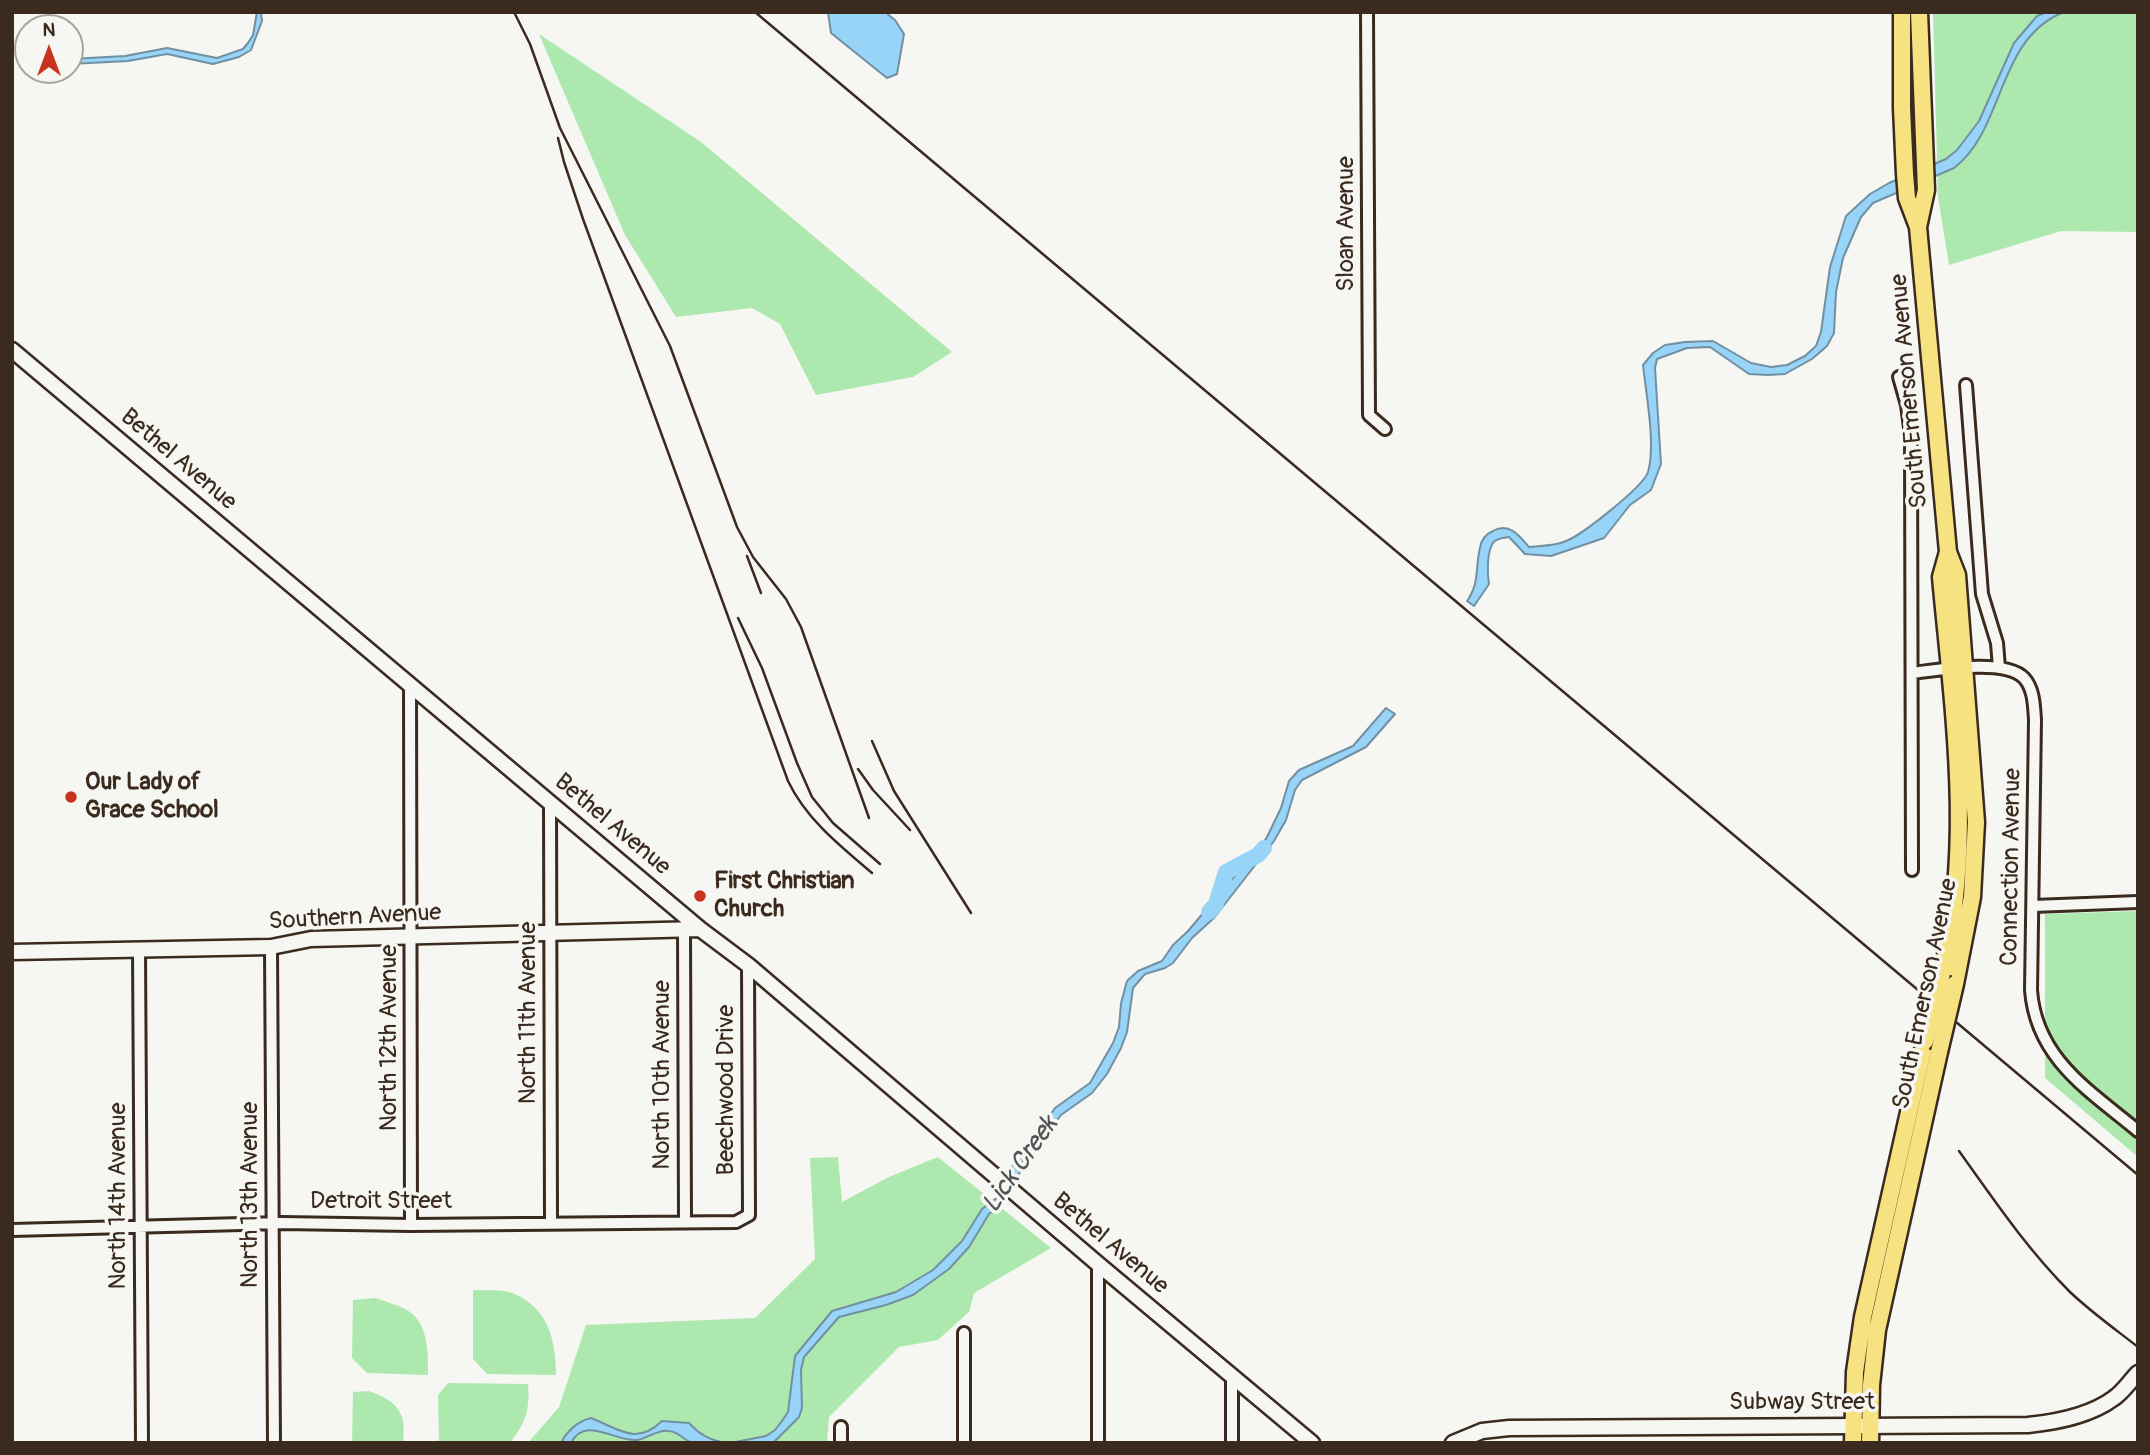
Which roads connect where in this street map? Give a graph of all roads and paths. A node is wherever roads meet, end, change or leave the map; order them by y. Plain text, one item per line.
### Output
1 (1367, 12) edge
2 (1902, 12) edge
3 (1919, 12) edge
4 (1918, 226) junction
5 (12, 350) edge
6 (1899, 377) dead end
7 (1966, 385) dead end
8 (1385, 429) dead end
9 (1948, 552) junction
10 (1948, 668) junction
11 (1965, 668) junction
12 (1998, 668) junction
13 (1912, 673) junction
14 (410, 684) junction
15 (550, 802) junction
16 (1912, 870) dead end
17 (2138, 902) edge
18 (2033, 906) junction
19 (684, 929) junction
20 (700, 929) junction
21 (549, 933) junction
22 (410, 936) junction
23 (271, 947) junction
24 (139, 949) junction
25 (12, 952) edge
26 (748, 965) junction
27 (2138, 1131) edge
28 (749, 1215) joint
29 (685, 1221) junction
30 (272, 1223) junction
31 (551, 1223) junction
32 (411, 1225) junction
33 (140, 1226) junction
34 (12, 1230) edge
35 (1098, 1264) junction
36 (964, 1333) dead end
37 (2138, 1373) edge
38 (1231, 1375) junction
39 (1861, 1425) junction
40 (841, 1427) dead end
41 (142, 1443) edge
42 (274, 1443) edge
43 (841, 1443) edge
44 (964, 1443) edge
45 (1098, 1443) edge
46 (1232, 1443) edge
47 (1312, 1443) edge
48 (1453, 1443) edge
49 (1853, 1443) edge
50 (1870, 1443) edge

1 - 8 street, Sloan Avenue
2 - 4 main road, South Emerson Avenue
3 - 4 main road, South Emerson Avenue
4 - 9 main road, South Emerson Avenue
5 - 14 street, Bethel Avenue
6 - 13 street, South Emerson Avenue
7 - 12 street
9 - 10 main road, South Emerson Avenue
9 - 11 main road, South Emerson Avenue
10 - 11 street, Connection Avenue
10 - 13 street, Connection Avenue
10 - 39 main road, South Emerson Avenue, bridge
11 - 12 street, Connection Avenue
11 - 39 main road, South Emerson Avenue, bridge
12 - 18 street, Connection Avenue
13 - 16 street, South Emerson Avenue
14 - 15 street, Bethel Avenue
14 - 22 street, North 12th Avenue
15 - 20 street, Bethel Avenue
15 - 21 street, North 11th Avenue
17 - 18 street
18 - 27 street, Connection Avenue
19 - 20 street, Southern Avenue
19 - 21 street, Southern Avenue
19 - 29 street, North 10th Avenue
20 - 26 street, Bethel Avenue
21 - 22 street, Southern Avenue
21 - 31 street, North 11th Avenue
22 - 23 street, Southern Avenue
22 - 32 street, North 12th Avenue
23 - 24 street, Southern Avenue
23 - 30 street, North 13th Avenue
24 - 25 street, Southern Avenue
24 - 33 street, North 14th Avenue
26 - 28 street, Beechwood Drive
26 - 35 street, Bethel Avenue
28 - 29 street, Detroit Street
29 - 31 street, Detroit Street
30 - 32 street, Detroit Street
30 - 33 street, Detroit Street
30 - 42 street, North 13th Avenue
31 - 32 street, Detroit Street
33 - 34 street, Detroit Street
33 - 41 street, North 14th Avenue
35 - 38 street, Bethel Avenue
35 - 45 street
36 - 44 street
37 - 39 street, Subway Street
38 - 46 street
38 - 47 street, Bethel Avenue
39 - 48 street, Subway Street
39 - 49 main road, South Emerson Avenue
39 - 50 main road, South Emerson Avenue
40 - 43 street

